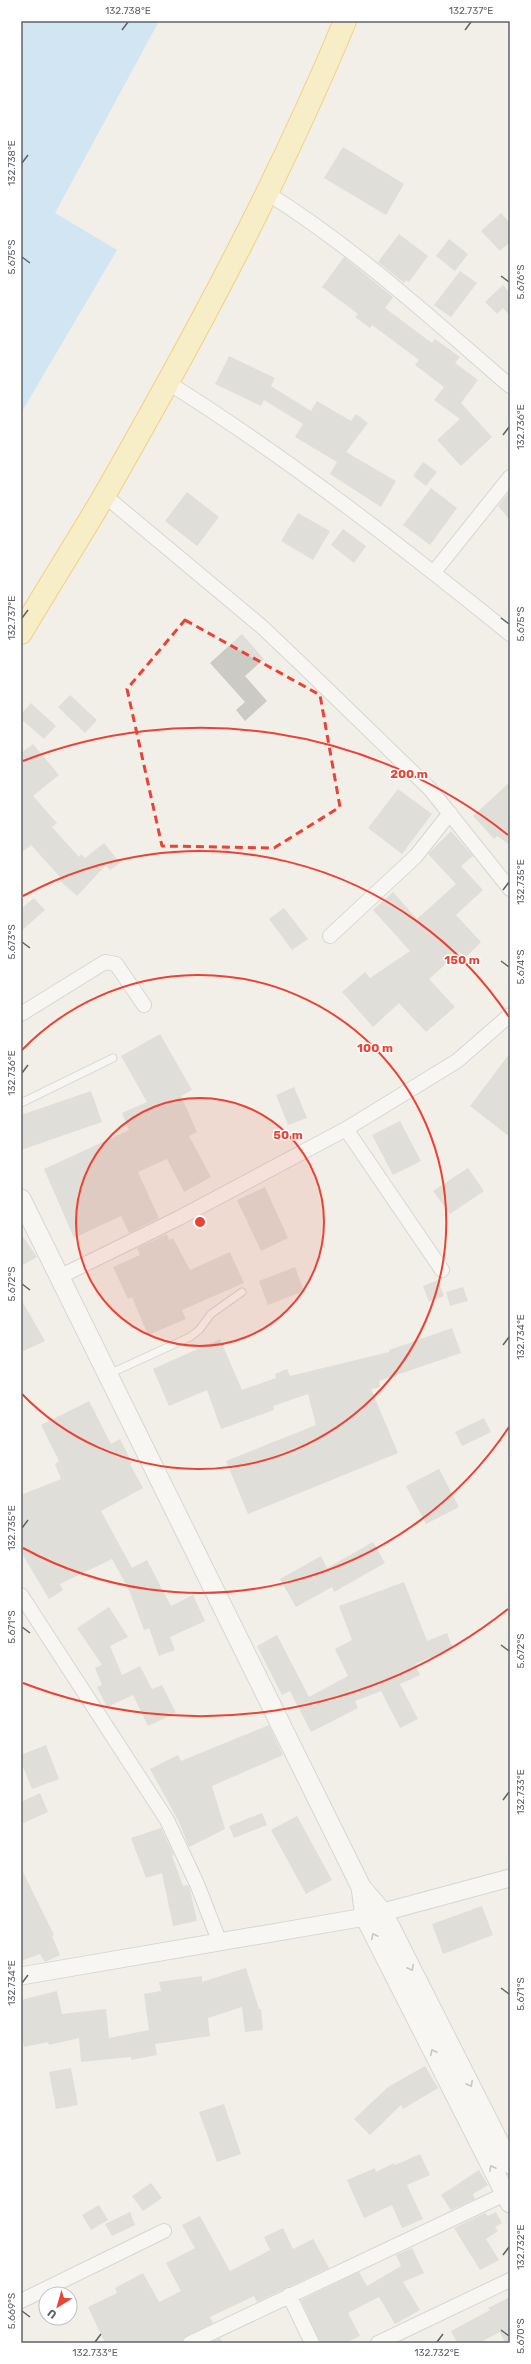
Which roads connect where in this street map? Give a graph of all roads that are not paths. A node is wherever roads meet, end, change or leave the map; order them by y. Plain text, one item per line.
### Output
1 (345, 21) edge
2 (267, 193) junction
3 (167, 382) junction
4 (510, 386) edge
5 (510, 477) edge
6 (104, 495) junction
7 (434, 572) junction
8 (21, 633) edge
9 (510, 634) edge
10 (450, 813) junction
11 (510, 889) edge
12 (330, 936) dead end
13 (144, 1005) dead end
14 (21, 1014) edge
15 (510, 1015) edge
16 (113, 1058) dead end
17 (21, 1104) edge
18 (346, 1129) junction
19 (21, 1199) edge
20 (442, 1270) dead end
21 (61, 1276) junction
22 (242, 1292) dead end
23 (109, 1374) junction
24 (21, 1595) edge
25 (510, 1878) edge
26 (361, 1888) junction
27 (383, 1913) junction
28 (365, 1918) junction
29 (220, 1943) junction
30 (21, 1976) edge
31 (510, 2164) edge
32 (508, 2198) edge
33 (164, 2231) dead end
34 (510, 2280) edge
35 (289, 2295) junction
36 (21, 2301) edge
37 (190, 2343) edge
38 (312, 2343) edge
39 (378, 2343) edge

1 - 2 highway
2 - 3 highway
2 - 4 street
3 - 6 highway
3 - 7 street
5 - 7 street
6 - 8 highway
6 - 10 street
7 - 9 street
10 - 11 street
10 - 12 street
13 - 14 street
15 - 18 street
16 - 17 lane
18 - 20 street
18 - 21 street
19 - 21 main road
21 - 23 main road
22 - 23 lane
23 - 26 main road
24 - 29 street
25 - 27 street
26 - 27 main road
26 - 28 main road
27 - 28 street
27 -> 31 main road
28 - 29 street
32 -> 28 main road
29 - 30 street
32 - 35 street
33 - 36 street
34 - 39 street
35 - 37 street
35 - 38 street

